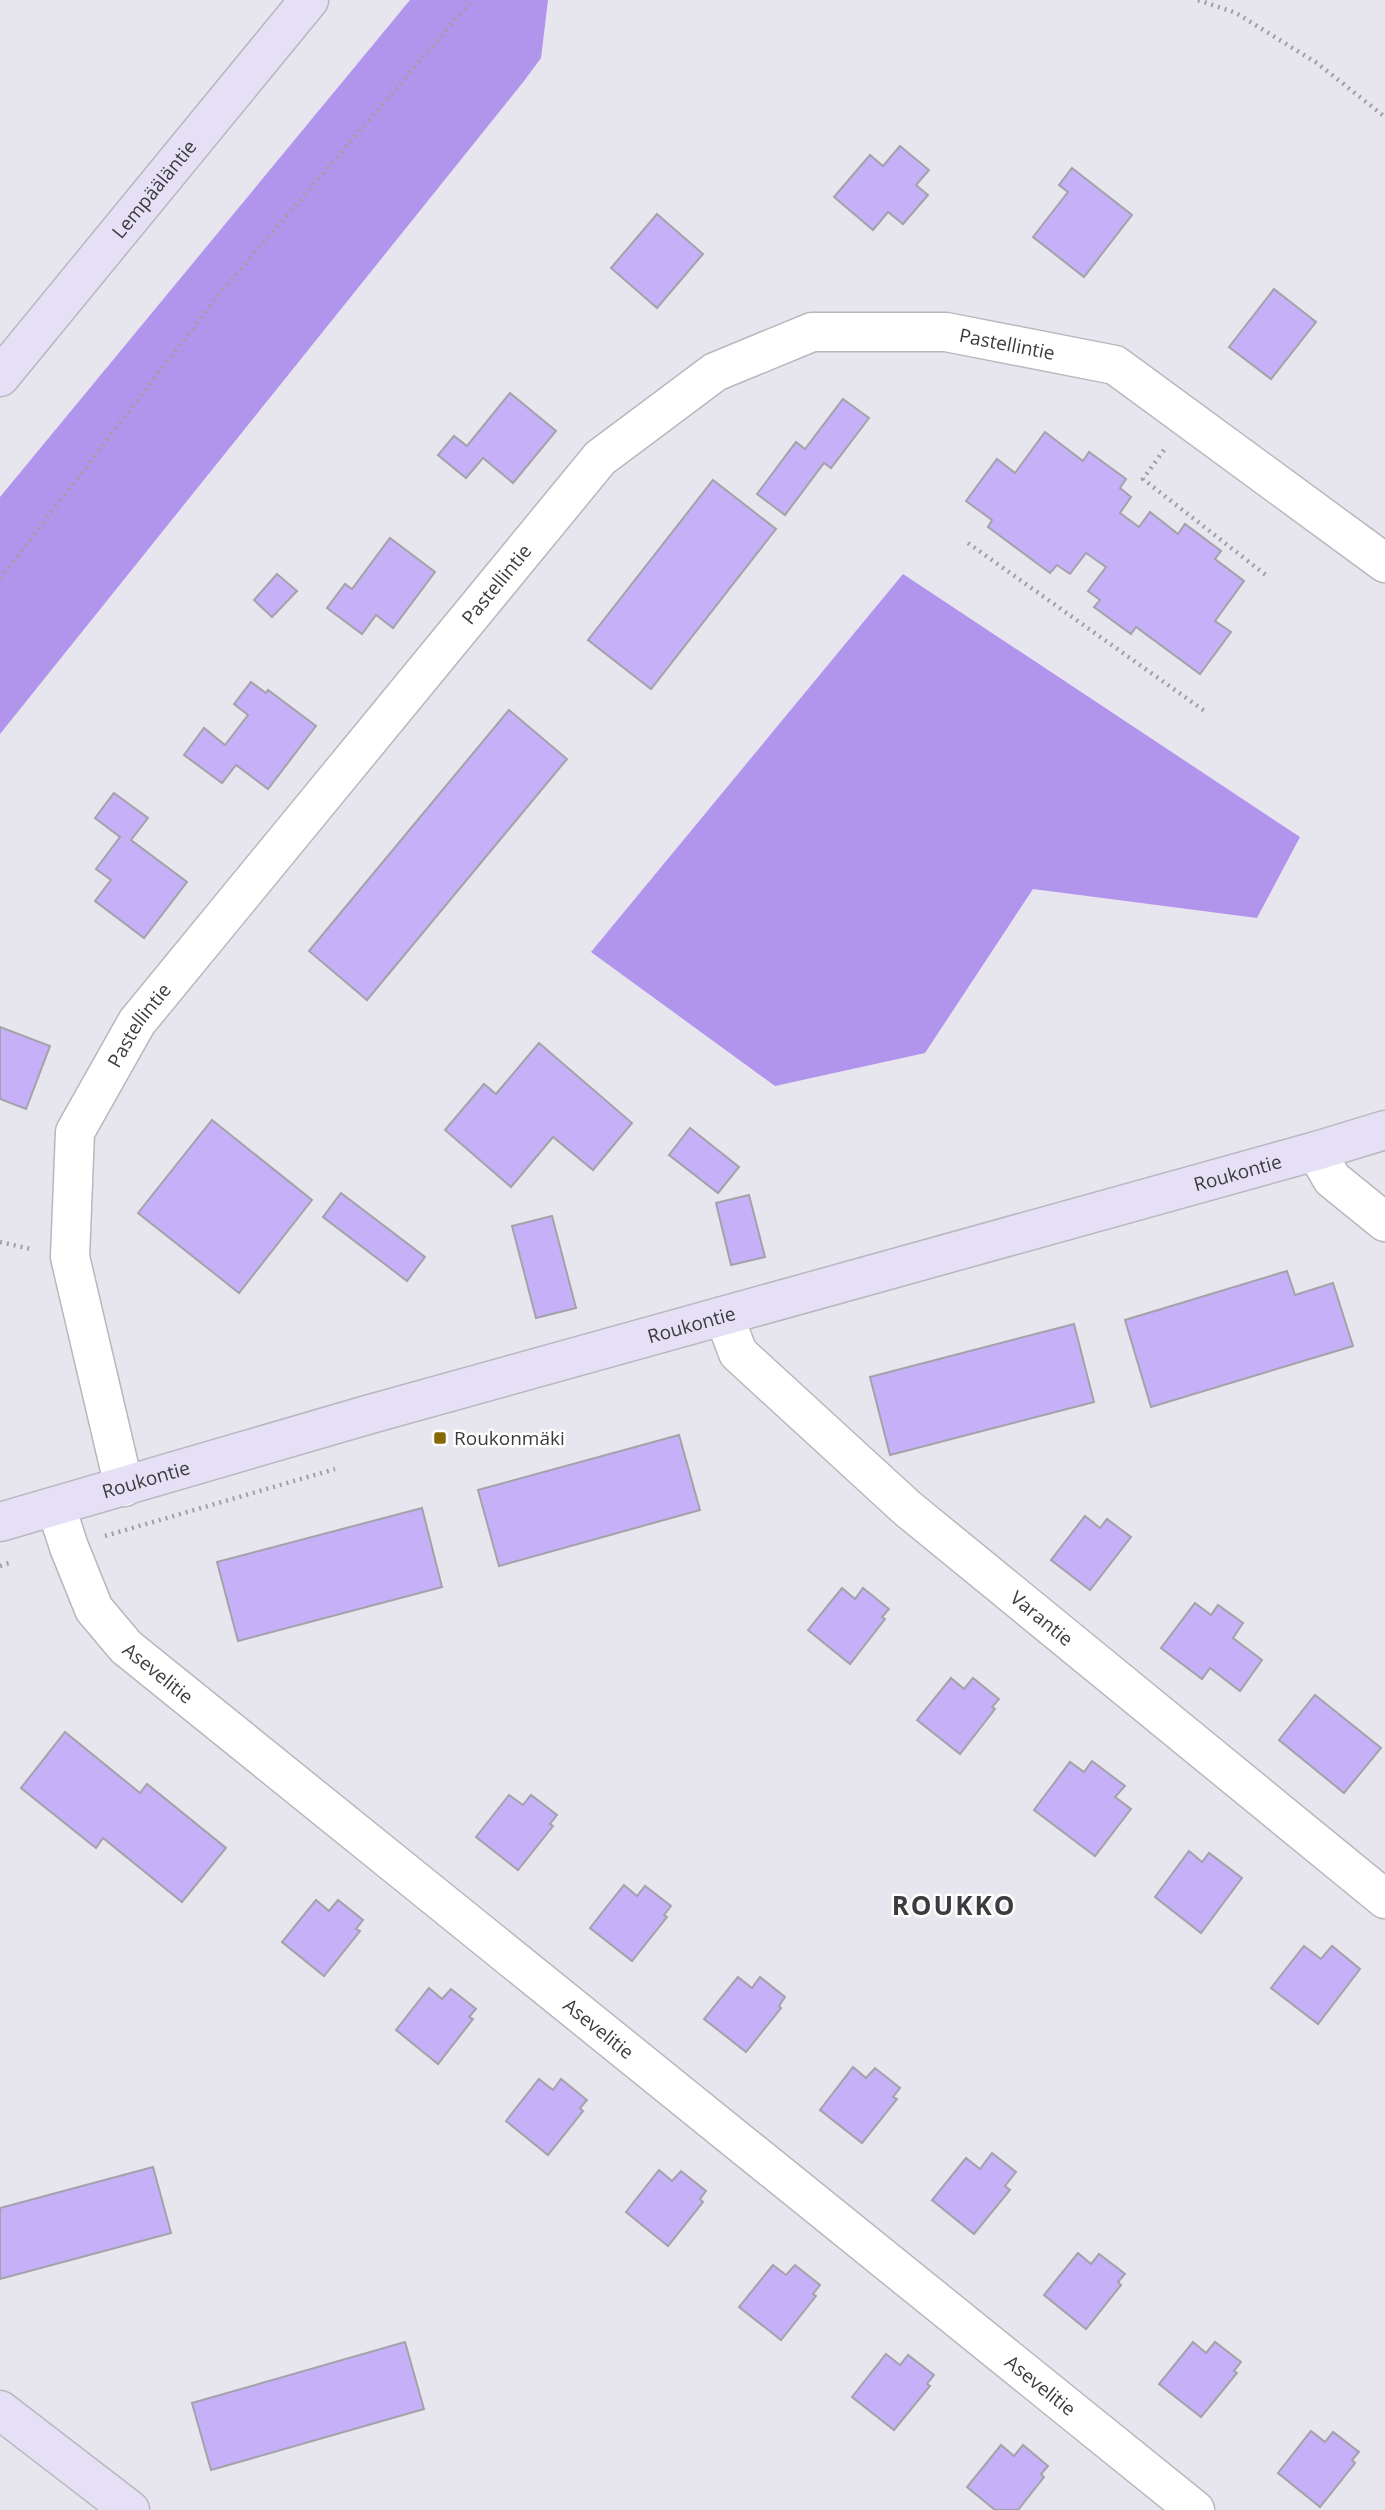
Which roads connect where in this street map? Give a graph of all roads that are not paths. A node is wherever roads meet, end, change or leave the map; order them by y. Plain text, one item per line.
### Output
1 (309, 0) edge
2 (0, 376) edge
3 (1385, 563) edge
4 (1385, 1130) edge
5 (1316, 1151) junction
6 (1385, 1222) edge
7 (724, 1316) junction
8 (124, 1487) junction
9 (56, 1507) junction
10 (0, 1522) edge
11 (1385, 1899) edge
12 (0, 2410) edge
13 (130, 2510) edge
14 (1195, 2510) edge

1 - 2 street, Lempääläntie
3 - 8 street, Pastellintie
4 - 5 street, Roukontie
5 - 6 street
5 - 7 street, Roukontie
7 - 8 street, Roukontie
7 - 11 street, Varantie
8 - 9 street, Roukontie
9 - 10 street, Roukontie
9 - 14 street, Asevelitie
12 - 13 street

